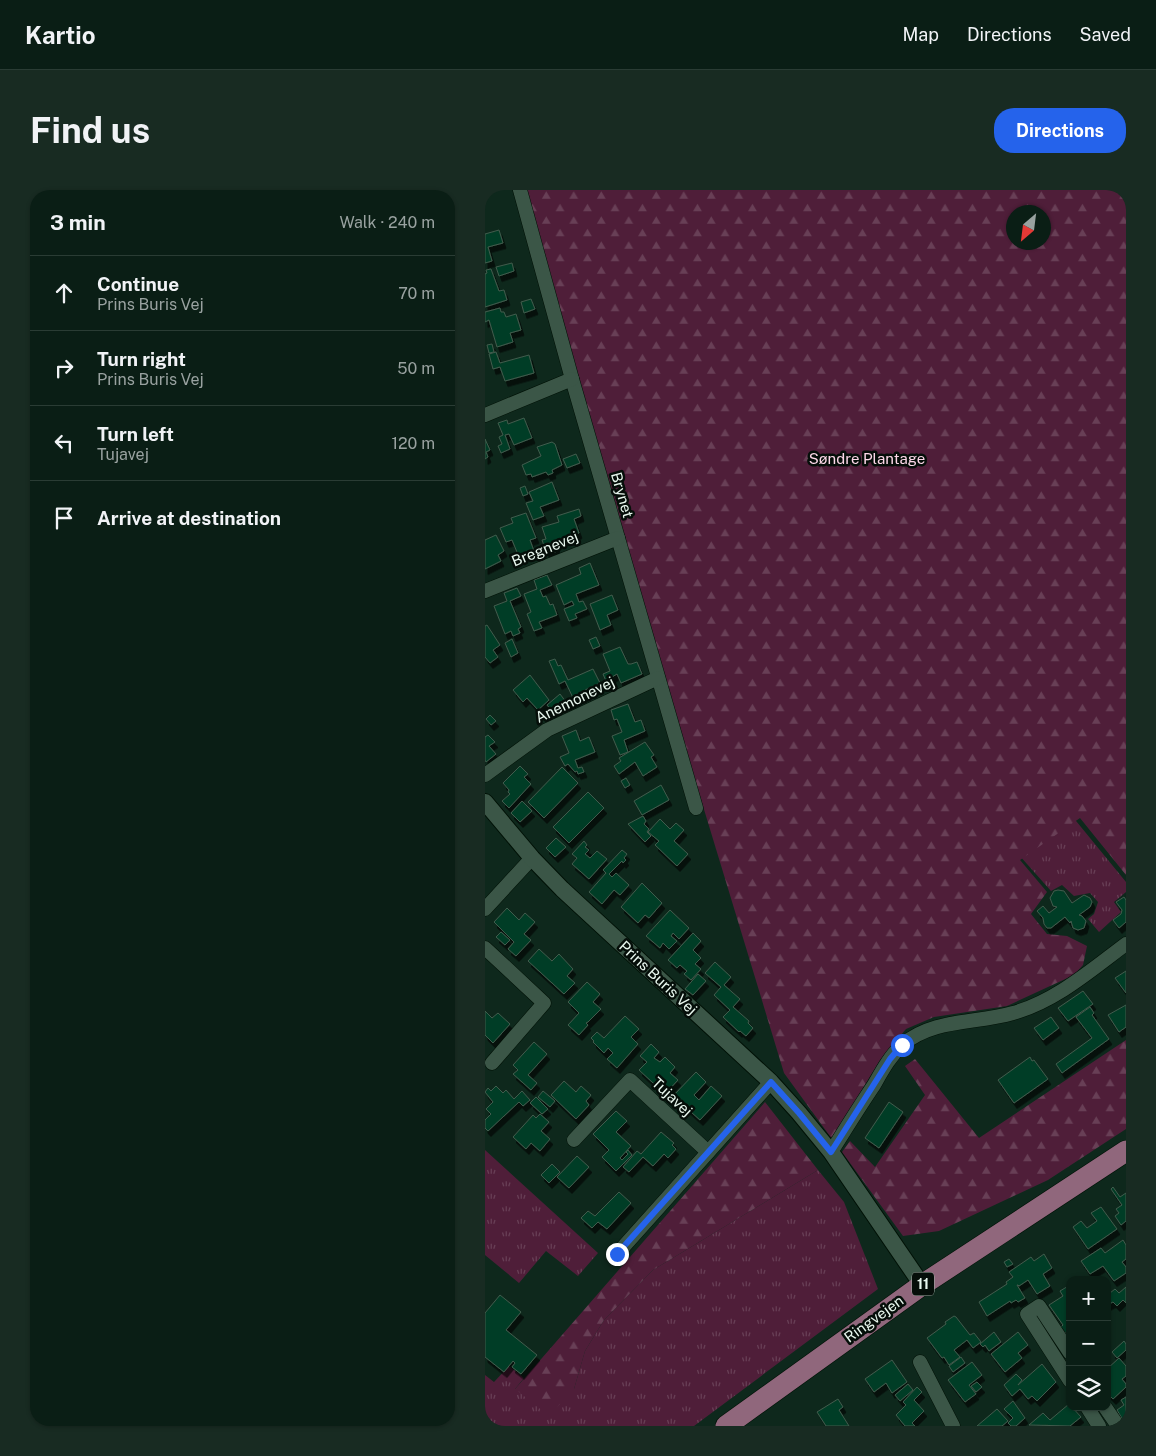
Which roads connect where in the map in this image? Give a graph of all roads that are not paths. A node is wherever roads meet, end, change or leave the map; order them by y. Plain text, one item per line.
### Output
1 (520, 190) edge
2 (572, 379) junction
3 (485, 415) edge
4 (618, 538) junction
5 (485, 591) edge
6 (658, 678) junction
7 (485, 775) edge
8 (485, 802) edge
9 (696, 808) dead end
10 (532, 858) junction
11 (485, 909) edge
12 (1126, 944) edge
13 (485, 948) edge
14 (492, 1063) dead end
15 (771, 1082) junction
16 (573, 1140) dead end
17 (1126, 1150) edge
18 (708, 1152) junction
19 (831, 1152) junction
20 (617, 1254) dead end
21 (922, 1285) junction
22 (1066, 1347) edge
23 (920, 1362) dead end
24 (1066, 1375) edge
25 (1090, 1411) edge
26 (1108, 1411) edge
27 (726, 1426) edge
28 (953, 1426) edge
29 (1099, 1426) edge
30 (1118, 1426) edge

1 - 2 street, Brynet
2 - 3 street
2 - 4 street, Brynet
4 - 5 street, Bregnevej
4 - 6 street, Brynet
6 - 7 street, Anemonevej
6 - 9 street, Brynet
8 - 10 street, Prins Buris Vej
10 - 11 street
10 - 15 street, Prins Buris Vej
12 - 19 street
13 - 14 street
15 - 18 street
15 - 19 street, Prins Buris Vej
16 - 18 street, Tujavej
17 - 21 main road, Ringvejen / 11
18 - 20 street
19 - 21 street, Prins Buris Vej
21 - 27 main road, Ringvejen / 11
22 - 24 street
23 - 28 street
25 - 29 street
26 - 30 street

